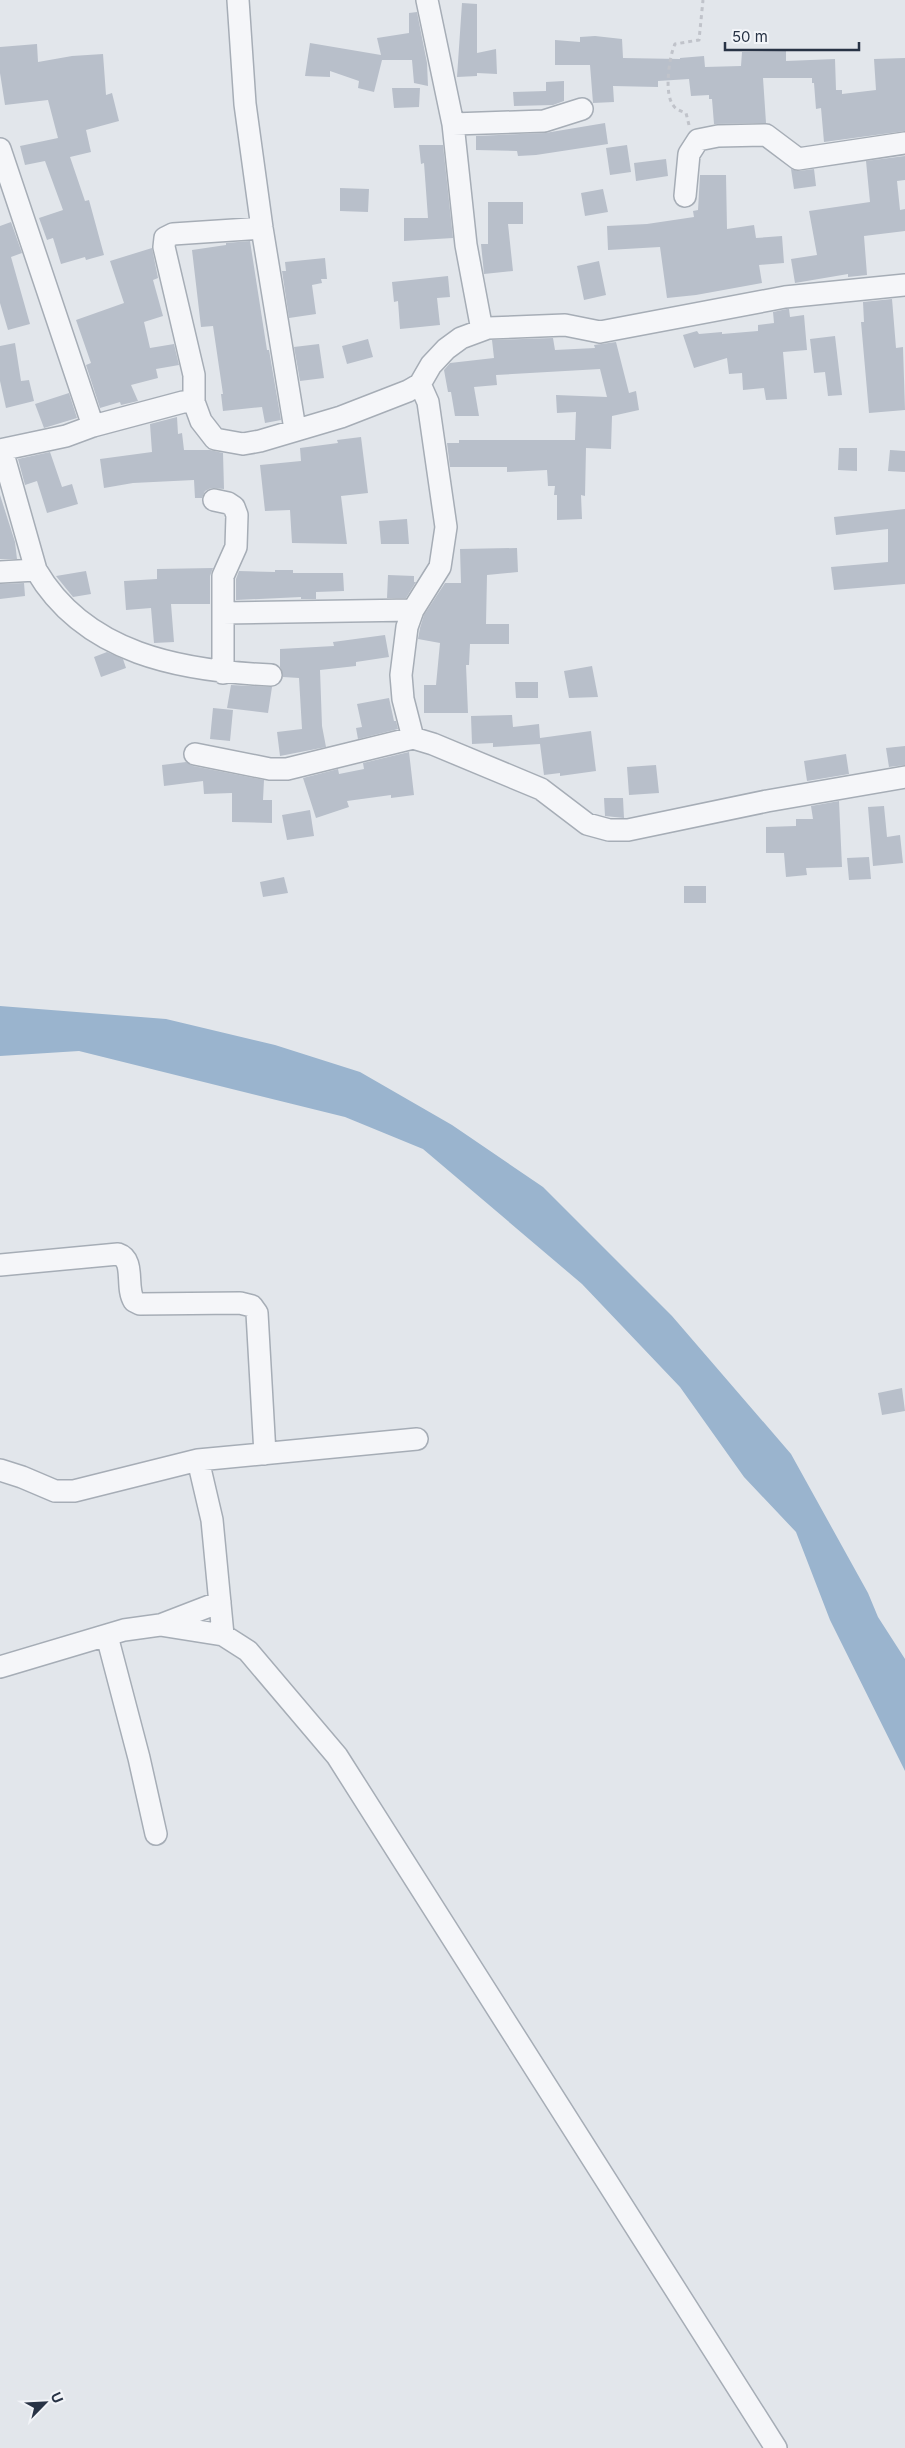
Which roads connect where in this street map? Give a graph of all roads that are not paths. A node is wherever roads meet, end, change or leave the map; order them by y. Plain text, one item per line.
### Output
1 (238, 0) edge
2 (427, 0) edge
3 (582, 109) dead end
4 (453, 124) junction
5 (905, 143) edge
6 (0, 150) edge
7 (685, 196) dead end
8 (262, 228) junction
9 (905, 285) edge
10 (482, 330) junction
11 (420, 384) junction
12 (194, 402) junction
13 (93, 426) junction
14 (294, 429) junction
15 (1, 450) edge
16 (214, 500) dead end
17 (36, 570) junction
18 (0, 572) edge
19 (413, 610) junction
20 (223, 613) junction
21 (223, 672) junction
22 (271, 675) dead end
23 (413, 738) junction
24 (195, 754) dead end
25 (905, 777) edge
26 (0, 1265) edge
27 (417, 1439) dead end
28 (264, 1454) junction
29 (198, 1460) junction
30 (0, 1470) edge
31 (220, 1602) junction
32 (160, 1625) junction
33 (223, 1635) junction
34 (106, 1636) junction
35 (0, 1667) edge
36 (156, 1834) dead end
37 (776, 2448) edge

1 - 8 street
2 - 4 street
3 - 4 street
4 - 10 street
5 - 7 street
6 - 13 street
8 - 12 street
8 - 14 street
9 - 10 street
10 - 11 street
11 - 14 street
11 - 19 street
12 - 13 street
12 - 14 street
13 - 15 street
15 - 17 street
16 - 20 street
17 - 18 street
17 - 21 street
19 - 20 street
19 - 23 street
20 - 21 street
21 - 22 street
23 - 24 street
23 - 25 street
26 - 28 street
27 - 28 street
28 - 29 street
29 - 30 street
29 - 31 street
31 - 32 street
31 - 33 street
32 - 33 street
32 - 34 street
33 - 37 street
34 - 35 street
34 - 36 street

